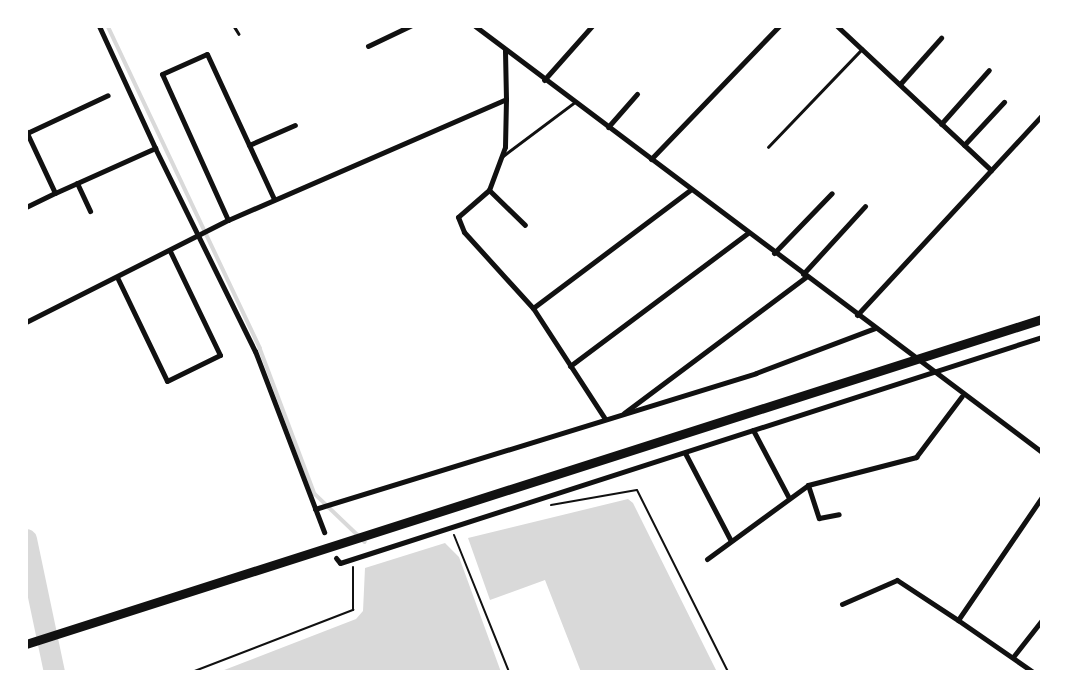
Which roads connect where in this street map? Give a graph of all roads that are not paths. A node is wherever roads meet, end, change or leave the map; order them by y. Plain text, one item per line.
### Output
1 (99, 26) edge
2 (234, 26) edge
3 (410, 26) edge
4 (475, 26) edge
5 (592, 26) edge
6 (779, 26) edge
7 (837, 26) edge
8 (239, 34) dead end
9 (941, 38) dead end
10 (368, 46) dead end
11 (862, 49) junction
12 (505, 50) junction
13 (989, 70) dead end
14 (544, 79) junction
15 (900, 84) junction
16 (637, 94) dead end
17 (108, 95) dead end
18 (506, 99) junction
19 (575, 102) junction
20 (1004, 102) dead end
21 (1042, 115) edge
22 (941, 124) junction
23 (295, 125) dead end
24 (608, 127) junction
25 (27, 132) edge
26 (29, 145) edge
27 (249, 145) junction
28 (964, 145) junction
29 (768, 147) dead end
30 (155, 148) junction
31 (502, 156) junction
32 (651, 159) junction
33 (991, 170) junction
34 (77, 183) junction
35 (489, 190) junction
36 (690, 190) junction
37 (832, 192) dead end
38 (55, 193) junction
39 (274, 199) junction
40 (866, 206) dead end
41 (26, 207) edge
42 (90, 211) dead end
43 (228, 220) junction
44 (526, 225) dead end
45 (748, 233) junction
46 (197, 237) junction
47 (170, 251) junction
48 (774, 253) junction
49 (804, 276) junction
50 (117, 277) junction
51 (533, 308) junction
52 (857, 315) junction
53 (1042, 319) edge
54 (26, 322) edge
55 (875, 328) junction
56 (1042, 337) edge
57 (570, 366) junction
58 (932, 373) junction
59 (962, 396) junction
60 (621, 414) junction
61 (605, 419) junction
62 (752, 430) junction
63 (1042, 452) edge
64 (685, 453) junction
65 (808, 485) junction
66 (1042, 497) edge
67 (789, 498) junction
68 (315, 509) junction
69 (839, 514) dead end
70 (324, 532) dead end
71 (731, 541) junction
72 (336, 558) dead end
73 (707, 559) dead end
74 (842, 604) dead end
75 (958, 620) junction
76 (1042, 620) edge
77 (26, 644) edge
78 (1013, 657) junction
79 (1033, 672) edge

1 - 30 street
2 - 8 lane
3 - 10 street
4 - 12 street
5 - 14 street
6 - 32 street
7 - 11 street
9 - 15 street
11 - 15 street
11 - 29 lane
12 - 14 street
12 - 18 street
13 - 22 street
14 - 19 street
15 - 22 street
16 - 24 street
17 - 25 street
18 - 31 street
18 - 39 street
19 - 24 street
19 - 31 lane
20 - 28 street
21 - 33 street
22 - 28 street
23 - 27 street
24 - 32 street
25 - 26 street
26 - 38 street
27 - 39 street
27 - 43 street
28 - 33 street
30 - 34 street
30 - 46 street
31 - 35 street
32 - 36 street
33 - 52 street
34 - 38 street
34 - 42 street
35 - 44 street
35 - 51 street
36 - 45 street
36 - 51 street
37 - 48 street
38 - 41 street
39 - 43 street
40 - 49 street
43 - 46 street
45 - 48 street
45 - 57 street
46 - 47 street
46 - 68 street
47 - 50 street
47 - 50 street
48 - 49 street
49 - 52 street
49 - 60 street
50 - 54 street
51 - 57 street
52 - 55 street
53 - 77 highway
55 - 58 street
55 - 60 street
56 - 58 street
57 - 61 street
58 - 59 street
58 - 62 street
59 - 63 street
59 - 65 street
60 - 61 street
61 - 68 street
62 - 64 street
62 - 67 street
64 - 71 street
64 - 72 street
65 - 67 street
65 - 69 street
66 - 75 street
67 - 71 street
68 - 70 street
71 - 73 street
74 - 75 street
75 - 78 street
76 - 78 street
78 - 79 street

